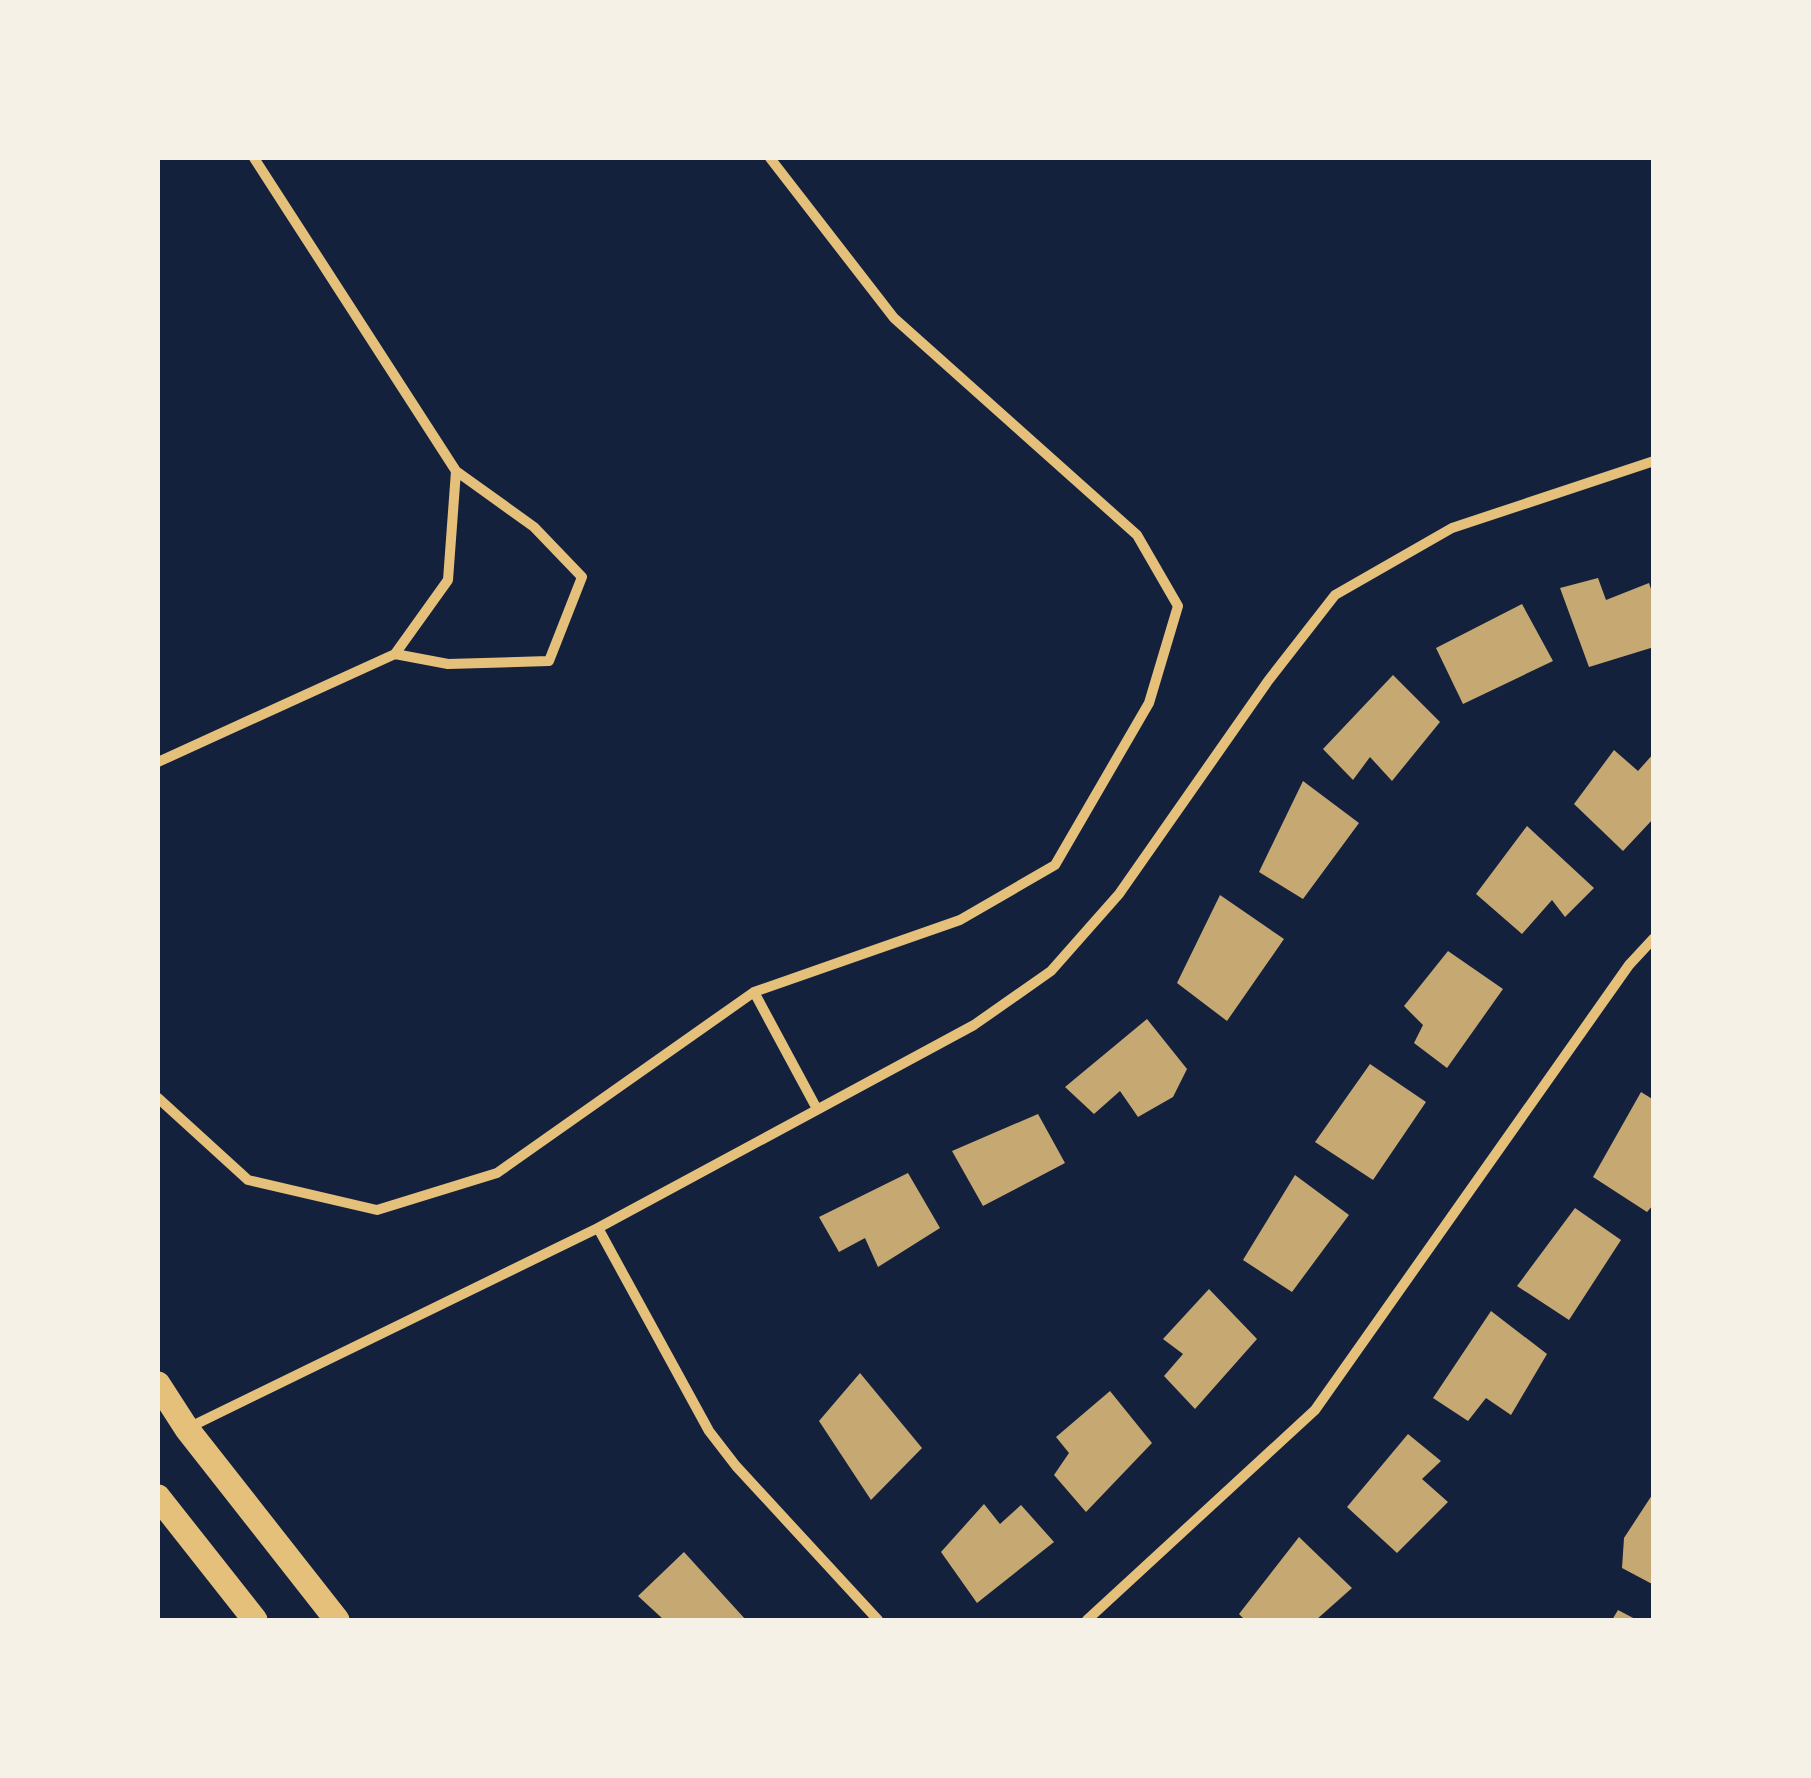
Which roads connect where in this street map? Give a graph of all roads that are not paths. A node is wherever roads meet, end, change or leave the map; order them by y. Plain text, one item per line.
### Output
1 (254, 158) edge
2 (770, 158) edge
3 (1654, 461) edge
4 (456, 471) junction
5 (394, 654) junction
6 (158, 762) edge
7 (1654, 938) edge
8 (754, 992) junction
9 (158, 1098) edge
10 (817, 1109) junction
11 (598, 1228) junction
12 (158, 1384) edge
13 (186, 1429) junction
14 (158, 1497) edge
15 (255, 1620) edge
16 (337, 1620) edge
17 (878, 1620) edge
18 (1086, 1620) edge

1 - 4 street
2 - 8 street
3 - 10 street
4 - 5 street
4 - 5 street
5 - 6 street
7 - 18 street
8 - 9 street
8 - 10 street
10 - 11 street
11 - 13 street
11 - 17 street
12 - 13 main road
13 - 16 main road
14 - 15 main road

